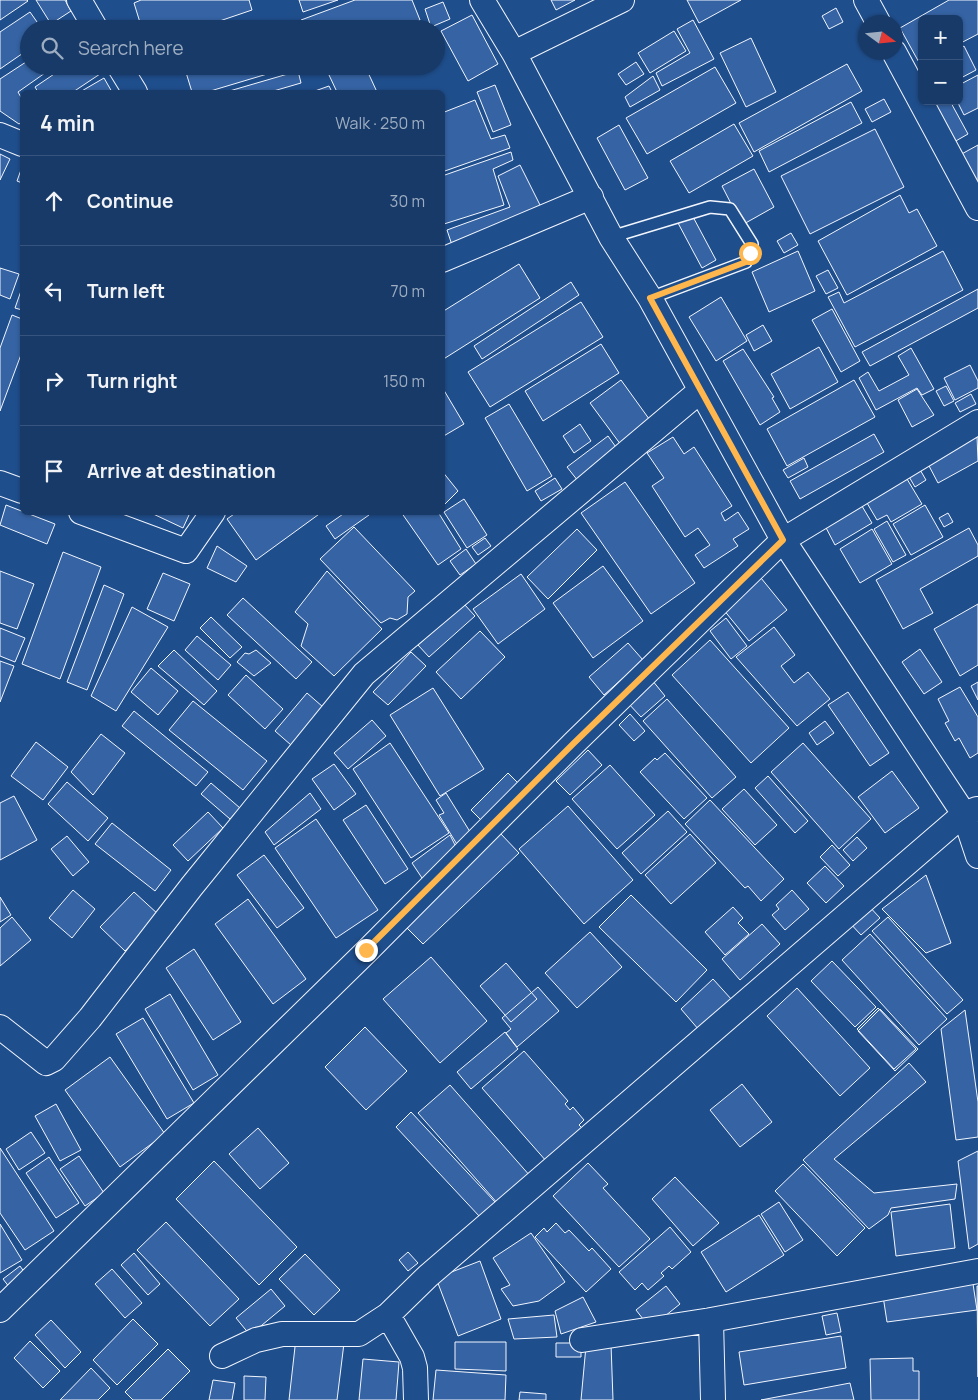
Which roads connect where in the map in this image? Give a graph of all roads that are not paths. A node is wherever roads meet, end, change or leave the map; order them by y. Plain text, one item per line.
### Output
1 (79, 0) edge
2 (482, 0) edge
3 (622, 0) edge
4 (866, 0) edge
5 (874, 15) edge
6 (91, 20) edge
7 (514, 53) junction
8 (898, 60) edge
9 (124, 75) edge
10 (133, 90) edge
11 (0, 135) edge
12 (20, 143) edge
13 (591, 196) junction
14 (978, 208) edge
15 (611, 237) junction
16 (445, 259) edge
17 (650, 298) junction
18 (700, 391) junction
19 (978, 422) edge
20 (0, 483) edge
21 (20, 490) edge
22 (89, 515) edge
23 (211, 515) edge
24 (783, 540) junction
25 (971, 811) edge
26 (978, 856) edge
27 (0, 1027) edge
28 (978, 1271) edge
29 (0, 1310) edge
30 (388, 1315) junction
31 (712, 1320) junction
32 (582, 1340) dead end
33 (222, 1356) dead end
34 (416, 1400) edge
35 (714, 1400) edge

1 - 6 street
2 - 7 street
3 - 7 street
4 - 5 street
7 - 13 street
8 - 14 street
9 - 10 street
11 - 12 street
13 - 15 street
13 - 16 street
15 - 17 street
15 - 17 lane
17 - 18 street
18 - 24 street
18 - 27 street
19 - 24 street
20 - 21 street
22 - 23 street
24 - 25 street
24 - 29 street
25 - 26 street
25 - 30 street
28 - 31 street
30 - 33 street
30 - 34 street
31 - 32 street
31 - 35 street

